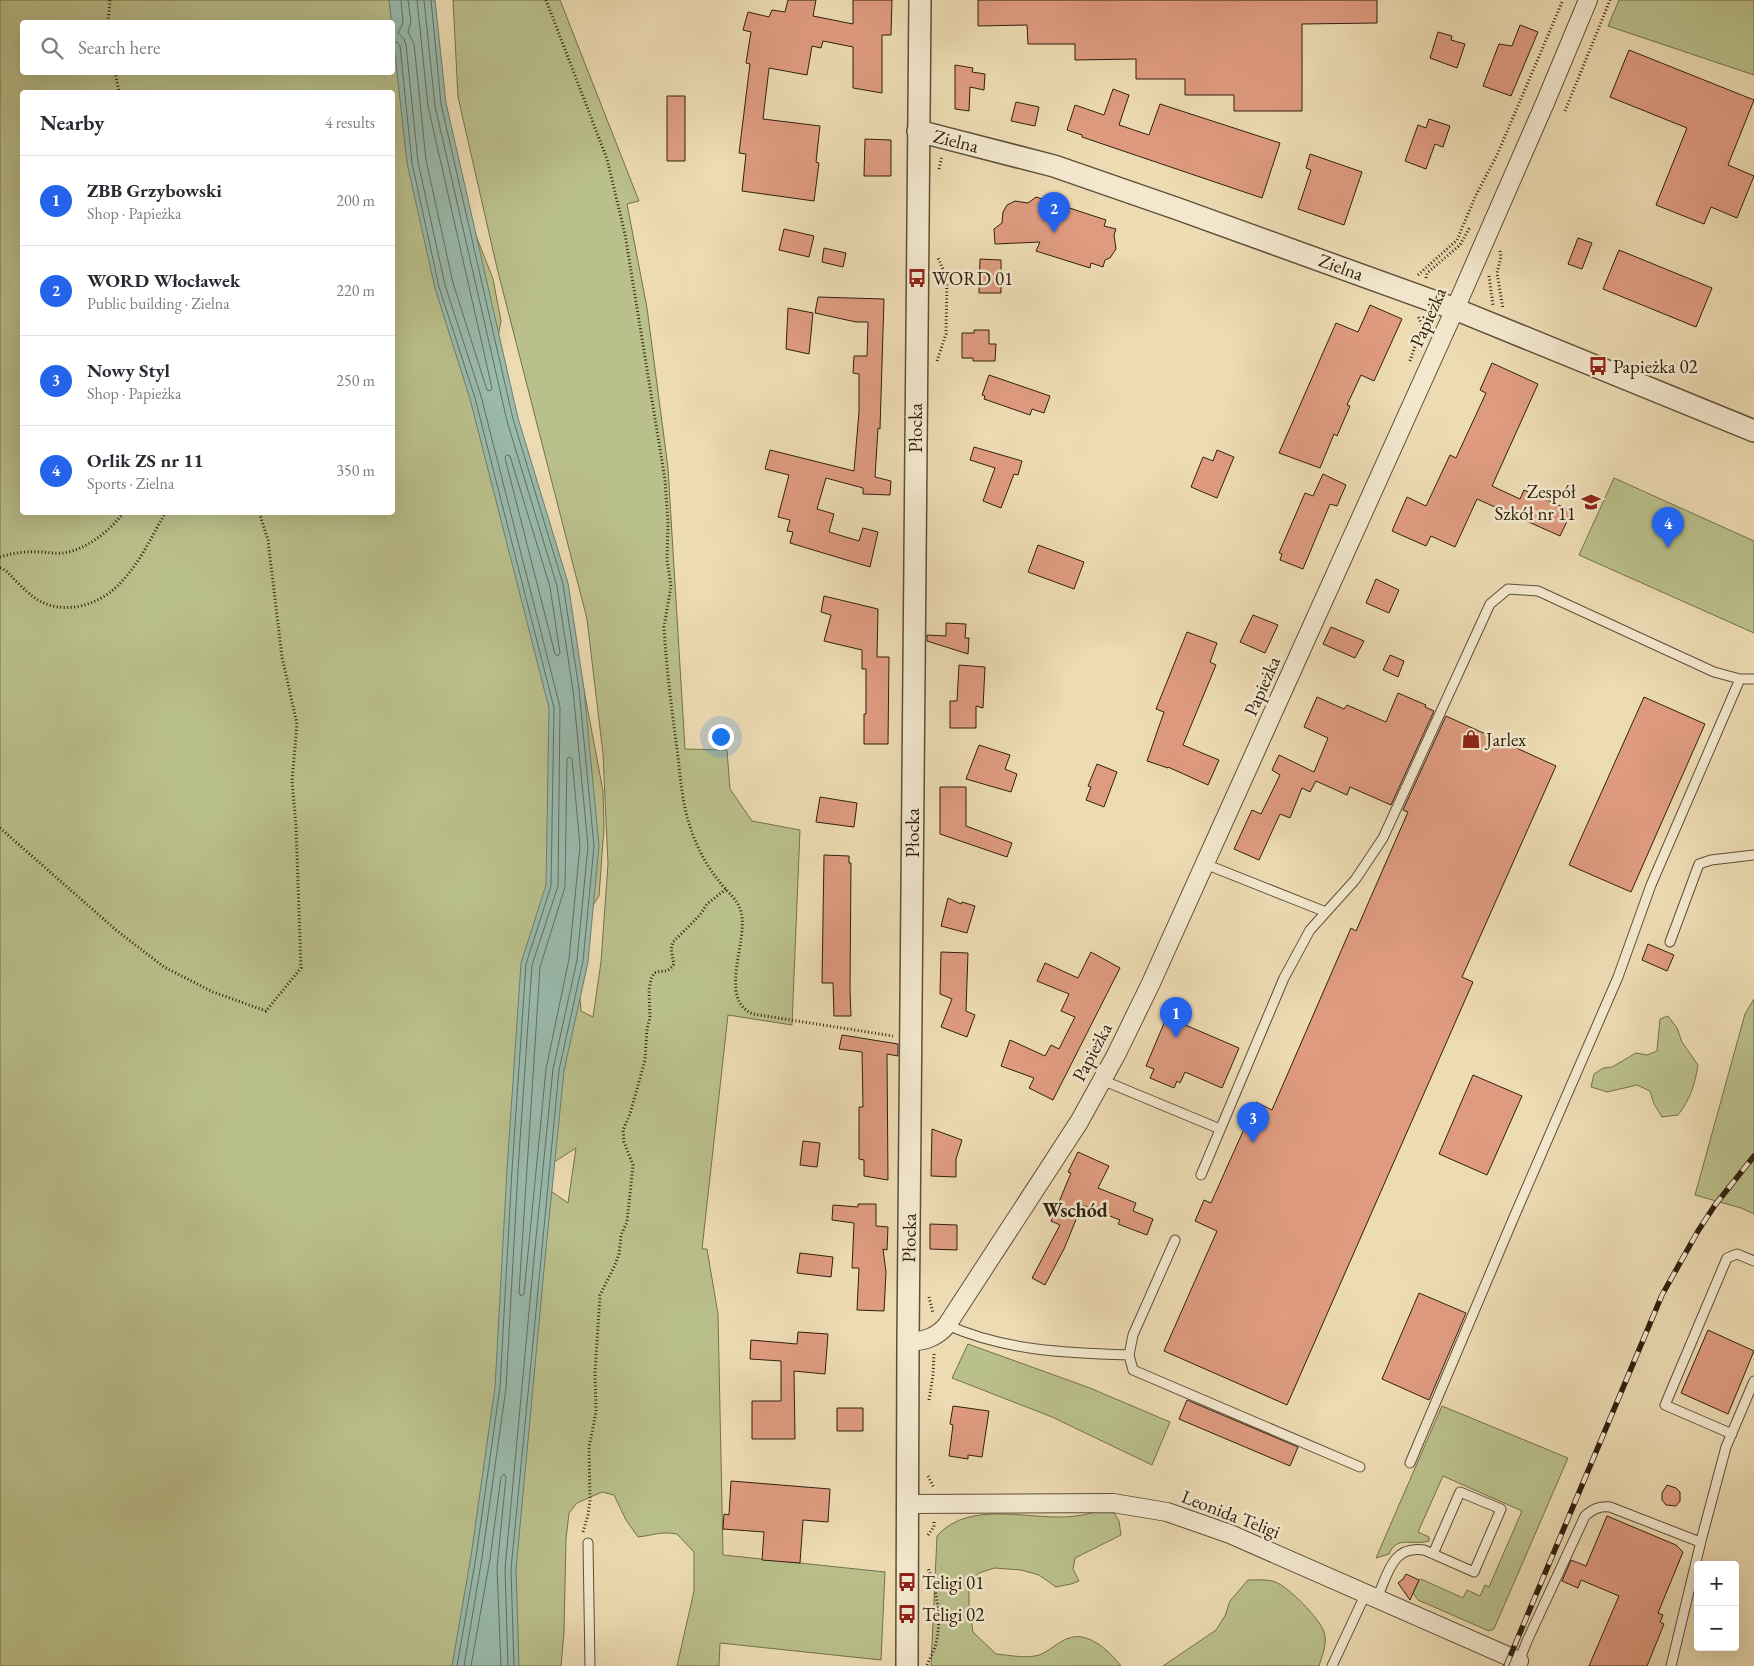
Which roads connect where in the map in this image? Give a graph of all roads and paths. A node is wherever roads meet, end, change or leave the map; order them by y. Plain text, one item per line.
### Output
1 (110, 0) edge
2 (546, 0) edge
3 (920, 0) edge
4 (1563, 0) edge
5 (1588, 0) edge
6 (1610, 0) edge
7 (108, 20) edge
8 (116, 75) edge
9 (119, 90) edge
10 (1565, 111) dead end
11 (918, 131) junction
12 (1474, 219) dead end
13 (1460, 233) junction
14 (1465, 236) junction
15 (1484, 243) junction
16 (1419, 273) dead end
17 (1420, 296) junction
18 (1456, 309) junction
19 (1504, 312) dead end
20 (1408, 367) dead end
21 (1754, 431) edge
22 (122, 515) edge
23 (164, 515) edge
24 (260, 515) edge
25 (0, 557) edge
26 (0, 568) edge
27 (1740, 679) junction
28 (1754, 679) edge
29 (0, 828) edge
30 (1754, 855) edge
31 (1205, 864) junction
32 (726, 889) junction
33 (1326, 912) junction
34 (1670, 942) dead end
35 (911, 1035) junction
36 (1102, 1080) junction
37 (1220, 1130) junction
38 (1201, 1175) dead end
39 (1175, 1240) dead end
40 (1754, 1261) edge
41 (947, 1325) junction
42 (908, 1342) junction
43 (1129, 1355) junction
44 (1754, 1381) edge
45 (1732, 1434) junction
46 (1410, 1463) dead end
47 (1360, 1467) dead end
48 (908, 1504) junction
49 (585, 1540) joint
50 (1700, 1542) junction
51 (1433, 1554) junction
52 (1372, 1595) junction
53 (1518, 1663) edge
54 (590, 1666) edge
55 (907, 1666) edge
56 (1332, 1666) edge
57 (1671, 1666) edge

1 - 7 path
2 - 32 path
3 - 11 street, Płocka
4 - 13 path
5 - 15 street, Papieżka
6 - 10 path
8 - 9 path
11 - 17 street, Zielna
11 - 35 street, Płocka
12 - 14 path
13 - 14 path
13 - 16 path
14 - 15 path
14 - 17 path
15 - 18 street, Papieżka
15 - 19 path
17 - 18 street, Zielna
17 - 20 path
18 - 21 street, Zielna
18 - 31 street, Papieżka
22 - 25 path
23 - 26 path
24 - 29 path
27 - 28 lane
27 - 33 lane
27 - 46 lane
30 - 34 lane
31 - 33 lane
31 - 36 street, Papieżka
32 - 35 path
32 - 49 path
33 - 37 lane
35 - 42 street, Płocka
36 - 37 lane
36 - 41 street, Papieżka
37 - 38 lane
39 - 43 lane
40 - 45 lane
41 - 42 street, Papieżka
41 - 43 lane
42 - 48 street, Płocka
43 - 47 lane
44 - 45 lane
45 - 50 lane
48 - 52 street, Leonida Teligi
48 - 55 street, Płocka
49 - 54 lane
50 - 53 lane
50 - 57 lane
51 - 51 lane
51 - 52 lane
52 - 53 street, Leonida Teligi
52 - 56 lane

